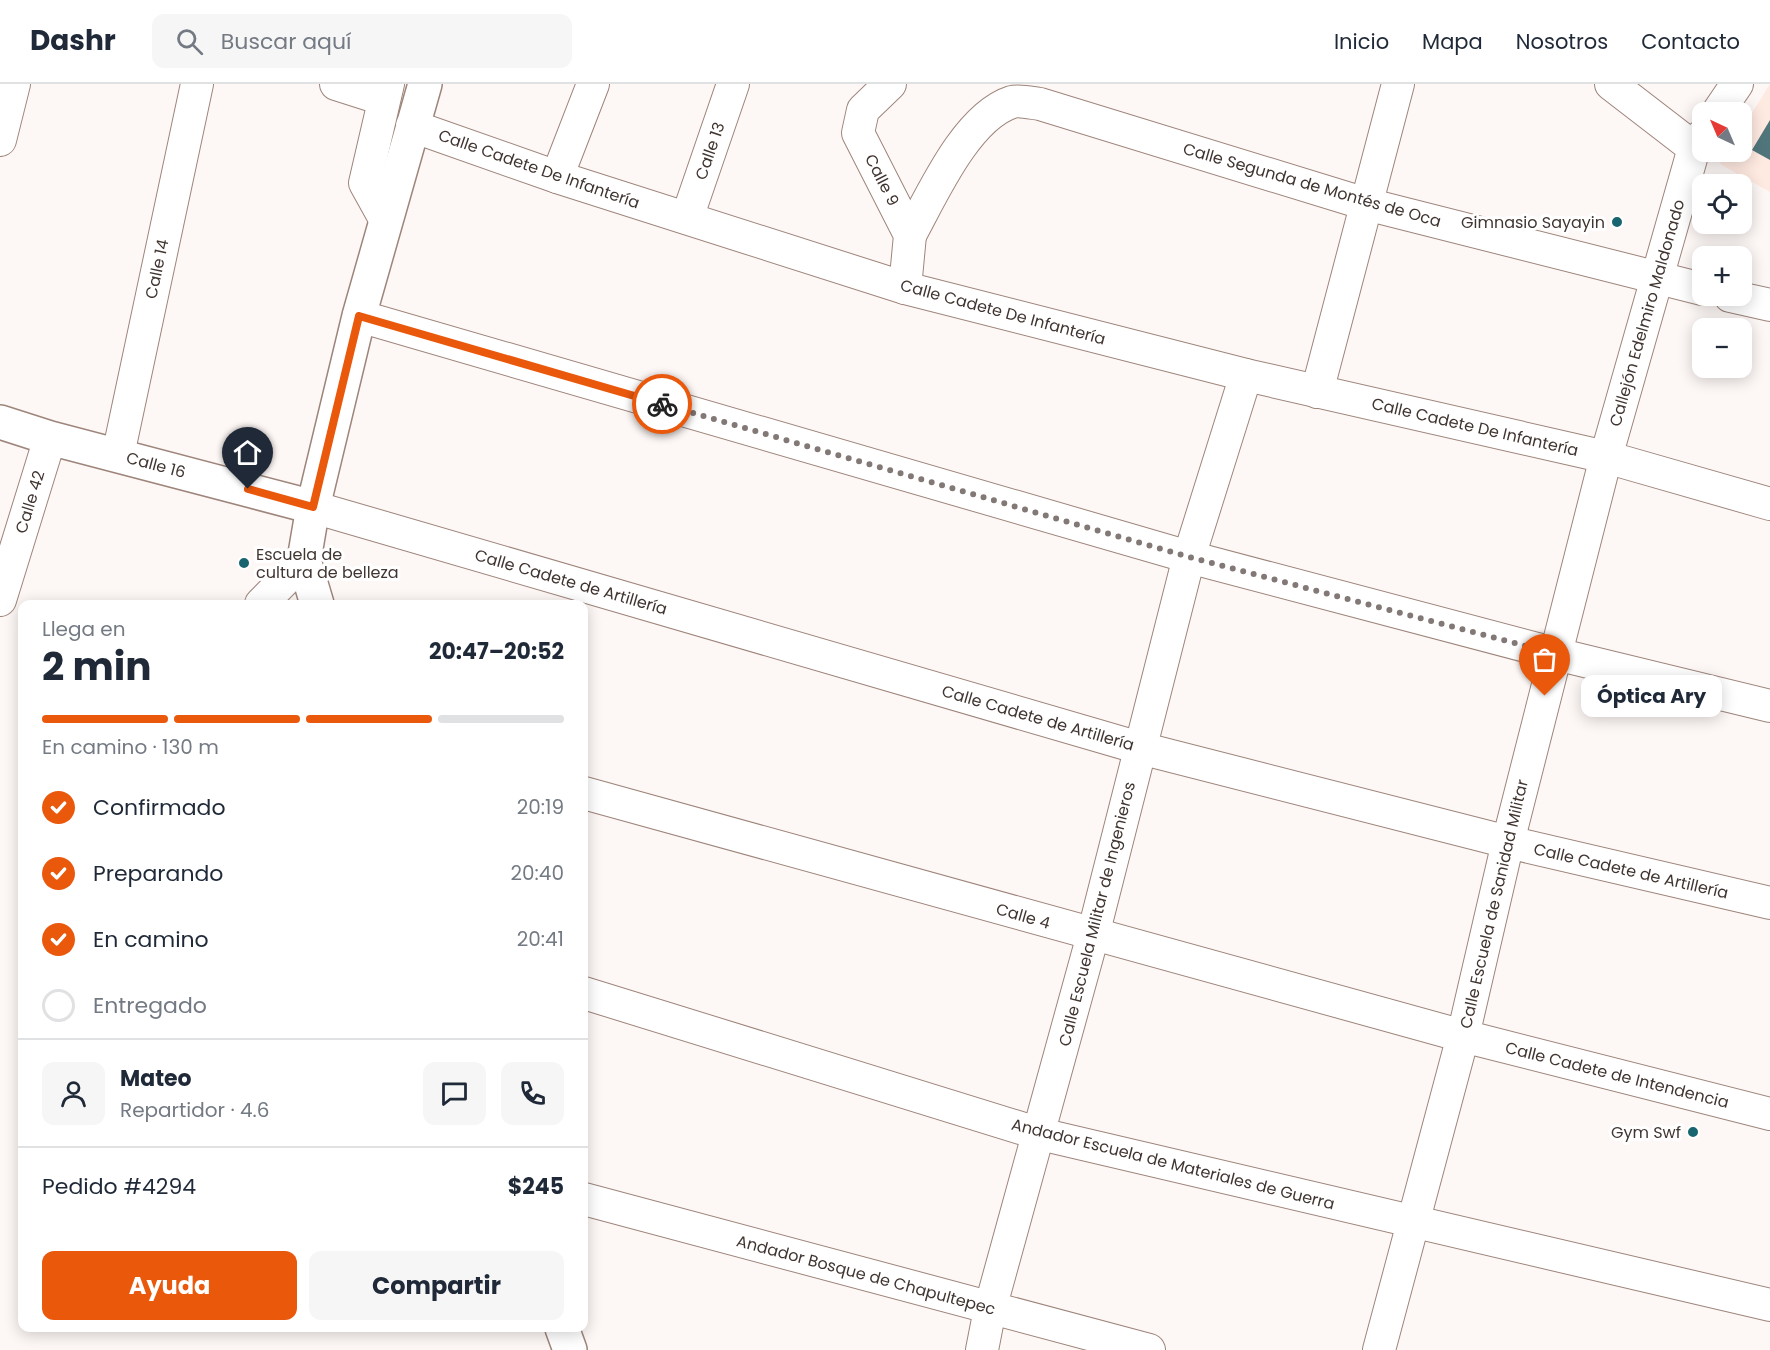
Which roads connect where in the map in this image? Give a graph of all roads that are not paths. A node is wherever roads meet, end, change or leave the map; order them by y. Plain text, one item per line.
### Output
1 (14, 84) edge
2 (197, 84) edge
3 (336, 84) edge
4 (424, 84) edge
5 (593, 84) edge
6 (733, 84) edge
7 (890, 84) edge
8 (1398, 84) edge
9 (1611, 84) edge
10 (1737, 84) edge
11 (386, 92) edge
12 (1725, 102) edge
13 (412, 126) junction
14 (1692, 138) edge
15 (0, 140) edge
16 (1692, 162) edge
17 (557, 177) junction
18 (1366, 204) junction
19 (687, 218) junction
20 (385, 219) junction
21 (910, 235) junction
22 (1657, 278) junction
23 (1692, 287) edge
24 (905, 288) junction
25 (1752, 301) edge
26 (1770, 305) edge
27 (359, 316) junction
28 (1246, 375) junction
29 (1317, 392) junction
30 (0, 422) edge
31 (50, 438) junction
32 (118, 455) junction
33 (1606, 457) junction
34 (1770, 504) edge
35 (313, 507) junction
36 (1189, 557) junction
37 (304, 560) junction
38 (0, 600) edge
39 (265, 600) edge
40 (316, 600) edge
41 (1556, 654) junction
42 (1770, 706) edge
43 (1140, 748) junction
44 (588, 794) edge
45 (1508, 842) junction
46 (1770, 903) edge
47 (1093, 935) junction
48 (588, 994) edge
49 (1463, 1036) junction
50 (1770, 1114) edge
51 (1040, 1134) junction
52 (588, 1200) edge
53 (1414, 1222) junction
54 (1770, 1305) edge
55 (990, 1309) junction
56 (563, 1332) edge
57 (570, 1350) edge
58 (982, 1350) edge
59 (1149, 1350) edge
60 (1379, 1350) edge

1 - 15 street
2 - 32 street, Calle 14
3 - 11 street
4 - 13 main road
5 - 17 street
6 - 19 street, Calle 13
7 - 21 street, Calle 9
8 - 18 street
9 - 14 street
10 - 12 street
11 - 20 street
13 - 17 street, Calle Cadete De Infantería
13 - 20 main road
16 - 22 street, Callejón Edelmiro Maldonado
17 - 19 street, Calle Cadete De Infantería
18 - 21 street, Calle Segunda de Montés de Oca
18 - 22 street, Calle Segunda de Montés de Oca
18 - 29 street
19 - 24 street, Calle Cadete De Infantería
20 - 27 main road
21 - 24 street
22 - 23 street, Calle Segunda de Montés de Oca
22 - 33 street, Callejón Edelmiro Maldonado
24 - 28 street, Calle Cadete De Infantería
25 - 26 street
27 - 35 main road
27 - 36 street
28 - 29 street, Calle Cadete De Infantería
28 - 36 street, Calle Escuela Militar de Ingenieros
29 - 33 street, Calle Cadete De Infantería
30 - 31 main road, Calle 16
31 - 32 main road, Calle 16
31 - 38 street, Calle 42
32 - 35 main road, Calle 16
33 - 34 street, Calle Cadete De Infantería
33 - 41 street, Calle Escuela de Sanidad Militar
35 - 37 main road
35 - 43 street, Calle Cadete de Artillería
36 - 41 street
36 - 43 street, Calle Escuela Militar de Ingenieros
37 - 39 street
37 - 40 main road
41 - 42 street
41 - 45 street, Calle Escuela de Sanidad Militar
43 - 45 street, Calle Cadete de Artillería
43 - 47 street, Calle Escuela Militar de Ingenieros
44 - 47 street, Calle 4
45 - 46 street, Calle Cadete de Artillería
45 - 49 street, Calle Escuela de Sanidad Militar
47 - 49 street, Calle 4
47 - 51 street, Calle Escuela Militar de Ingenieros
48 - 51 street, Andador Escuela de Materiales de Guerra
49 - 50 street, Calle Cadete de Intendencia
49 - 53 street, Calle Escuela de Sanidad Militar
51 - 53 street, Andador Escuela de Materiales de Guerra
51 - 55 street, Calle Escuela Militar de Ingenieros
52 - 55 street, Andador Bosque de Chapultepec
53 - 54 street, Andador Escuela de Materiales de Guerra
53 - 60 street, Calle Escuela de Sanidad Militar
55 - 58 street, Calle Escuela Militar de Ingenieros
55 - 59 street, Andador Bosque de Chapultepec
56 - 57 main road

